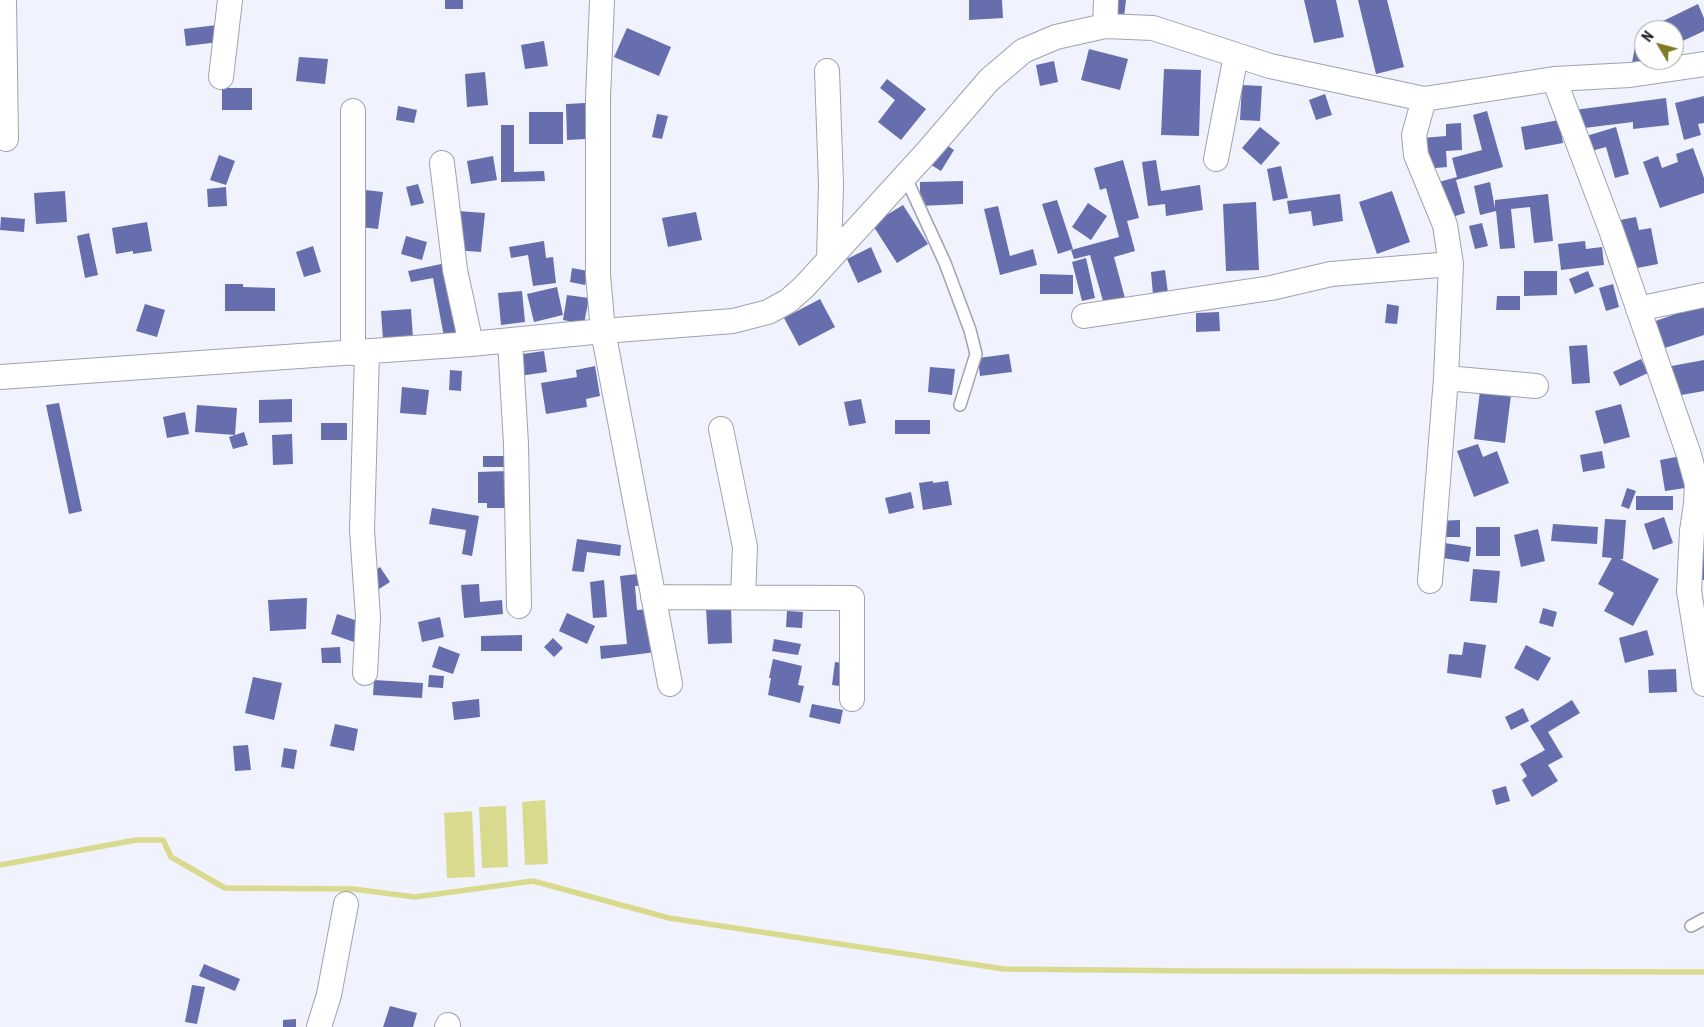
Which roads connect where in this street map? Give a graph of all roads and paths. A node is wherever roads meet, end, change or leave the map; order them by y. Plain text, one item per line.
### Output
1 (4, 0) edge
2 (230, 0) edge
3 (602, 0) edge
4 (1106, 0) edge
5 (1104, 26) junction
6 (1236, 55) junction
7 (1704, 64) edge
8 (827, 71) dead end
9 (221, 77) dead end
10 (1554, 79) junction
11 (1424, 99) junction
12 (353, 112) dead end
13 (6, 139) dead end
14 (1216, 159) dead end
15 (442, 163) dead end
16 (905, 176) junction
17 (829, 259) junction
18 (1451, 264) junction
19 (1704, 294) edge
20 (1638, 309) junction
21 (1084, 316) dead end
22 (603, 331) junction
23 (510, 341) junction
24 (471, 344) junction
25 (360, 353) junction
26 (0, 377) edge
27 (1446, 378) junction
28 (1536, 386) dead end
29 (960, 405) dead end
30 (721, 429) dead end
31 (1430, 581) dead end
32 (653, 597) junction
33 (743, 598) junction
34 (518, 606) dead end
35 (365, 674) dead end
36 (670, 684) dead end
37 (1704, 684) edge
38 (852, 698) dead end
39 (346, 904) dead end
40 (1704, 919) edge
41 (1691, 926) dead end
42 (319, 1027) edge

1 - 13 street
2 - 9 street
3 - 22 street
4 - 5 street
5 - 6 street
5 - 16 street
6 - 11 street
6 - 14 street
7 - 10 street
8 - 17 street
10 - 11 street
10 - 20 street
11 - 18 street
12 - 25 street
15 - 24 street
16 - 17 street
16 - 29 lane
17 - 22 street
18 - 21 street
18 - 27 street
19 - 20 street
20 - 37 street
22 - 23 street
22 - 32 street
23 - 24 street
23 - 34 street
24 - 25 street
25 - 26 street
25 - 35 street
27 - 28 street
27 - 31 street
30 - 33 street
32 - 33 street
32 - 36 street
33 - 38 street
39 - 42 street
40 - 41 lane

